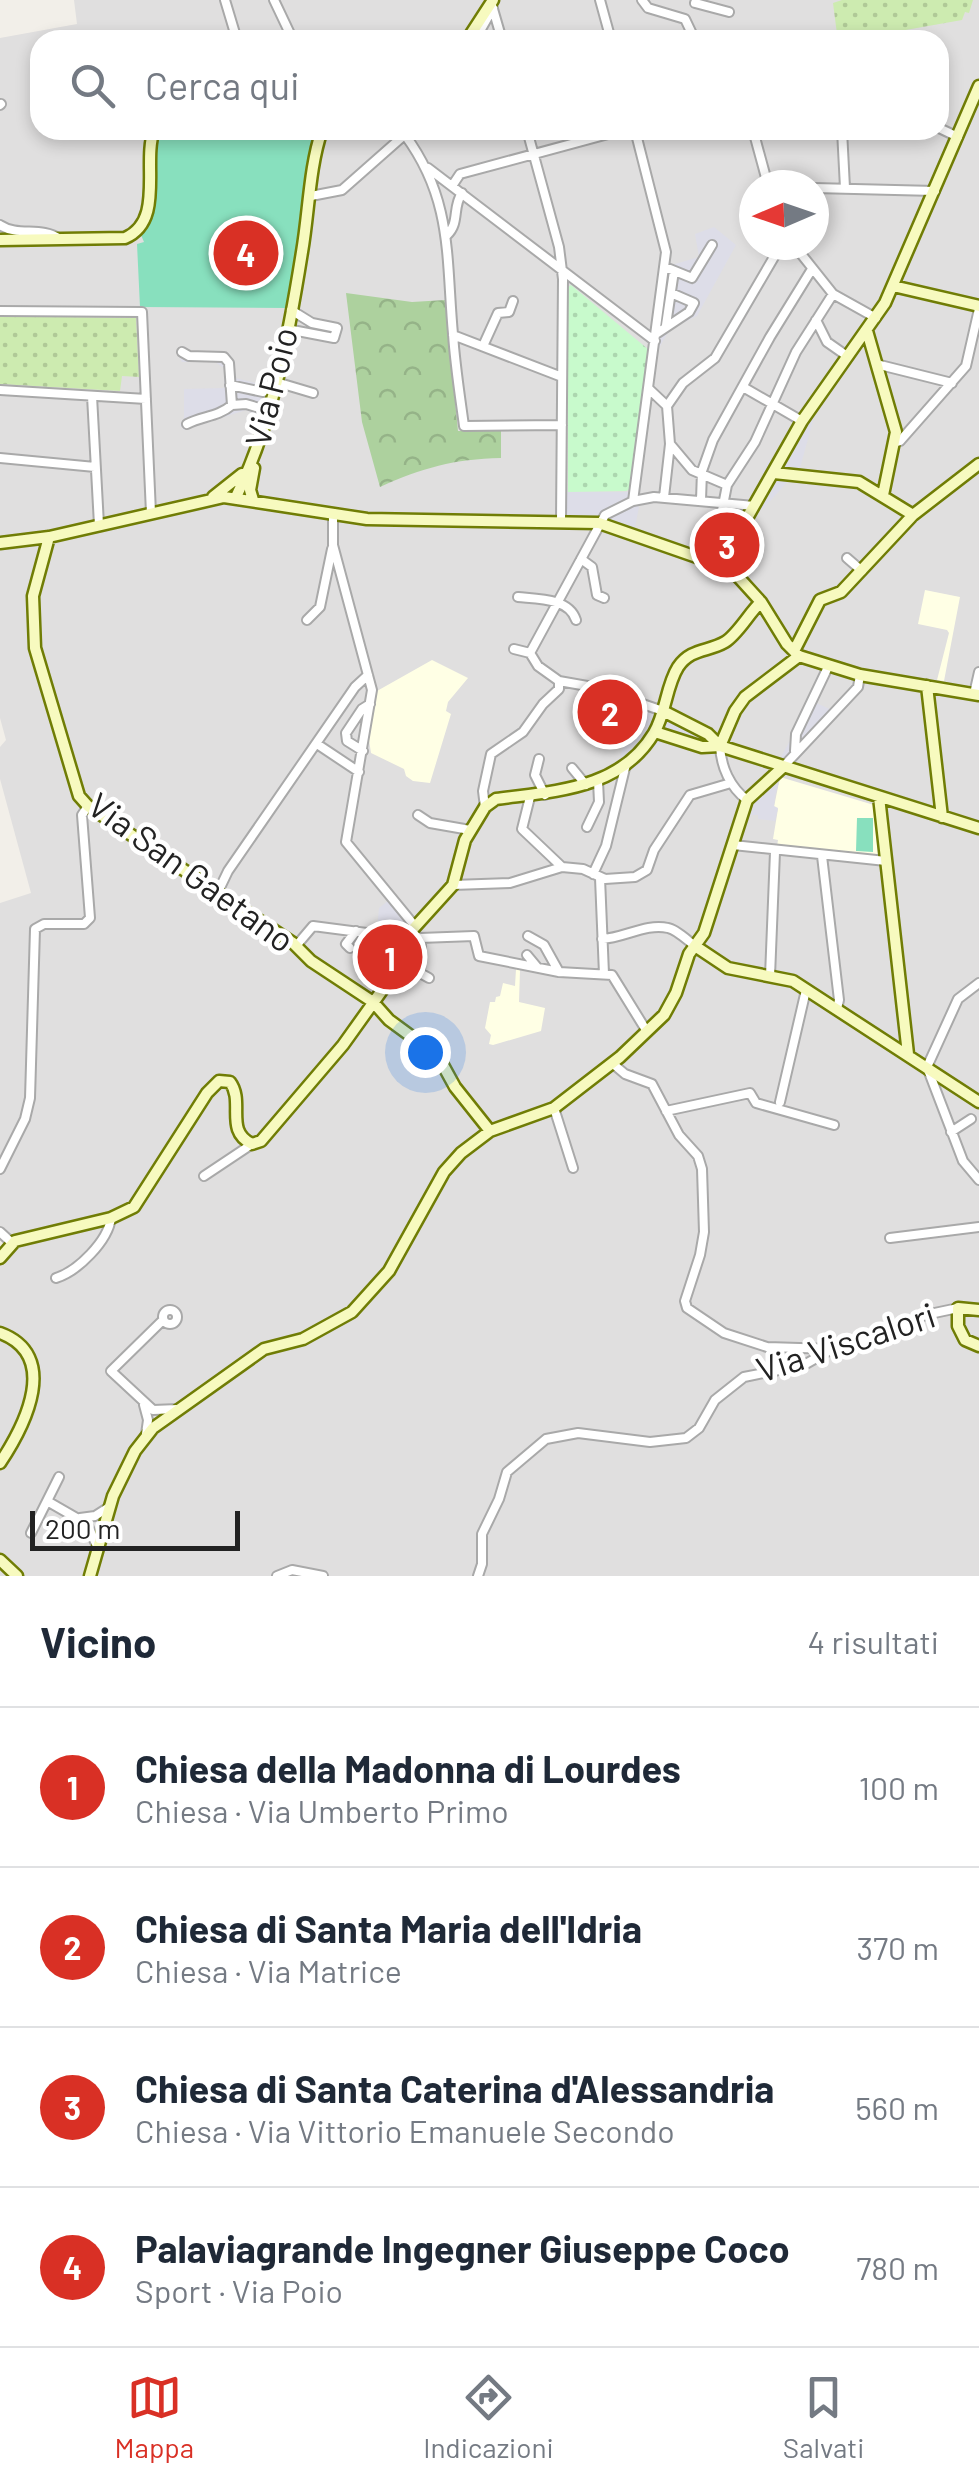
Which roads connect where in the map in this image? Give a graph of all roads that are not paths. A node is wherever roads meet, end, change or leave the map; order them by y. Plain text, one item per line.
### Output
1 (225, 0) edge
2 (274, 0) edge
3 (600, 0) edge
4 (642, 0) edge
5 (696, 2) edge
6 (492, 3) edge
7 (729, 12) dead end
8 (685, 19) junction
9 (233, 30) edge
10 (289, 30) edge
11 (476, 30) edge
12 (499, 30) edge
13 (608, 30) edge
14 (690, 30) edge
15 (979, 86) edge
16 (949, 133) edge
17 (958, 137) junction
18 (151, 140) edge
19 (318, 140) edge
20 (399, 140) edge
21 (412, 140) edge
22 (530, 140) edge
23 (587, 140) edge
24 (638, 140) edge
25 (755, 140) edge
26 (843, 140) edge
27 (534, 155) junction
28 (428, 168) junction
29 (764, 170) edge
30 (460, 174) junction
31 (441, 178) junction
32 (452, 186) junction
33 (829, 188) edge
34 (845, 188) junction
35 (934, 191) junction
36 (462, 194) junction
37 (311, 196) junction
38 (0, 225) edge
39 (448, 234) junction
40 (60, 239) junction
41 (0, 240) edge
42 (712, 246) dead end
43 (558, 247) junction
44 (543, 256) junction
45 (772, 260) edge
46 (805, 260) edge
47 (670, 269) junction
48 (812, 269) junction
49 (562, 271) junction
50 (893, 286) junction
51 (671, 293) junction
52 (833, 294) junction
53 (513, 301) dead end
54 (979, 308) edge
55 (291, 310) junction
56 (0, 311) edge
57 (876, 318) junction
58 (816, 320) junction
59 (312, 323) junction
60 (666, 326) junction
61 (287, 328) junction
62 (866, 331) junction
63 (309, 333) junction
64 (452, 334) junction
65 (655, 338) junction
66 (483, 346) junction
67 (182, 352) dead end
68 (847, 356) junction
69 (876, 364) junction
70 (562, 377) junction
71 (276, 382) junction
72 (952, 383) junction
73 (230, 385) junction
74 (743, 387) junction
75 (649, 389) junction
76 (0, 390) edge
77 (263, 392) dead end
78 (313, 393) dead end
79 (92, 396) junction
80 (146, 399) junction
81 (773, 404) junction
82 (232, 406) junction
83 (667, 406) junction
84 (269, 411) junction
85 (802, 421) junction
86 (187, 424) dead end
87 (562, 425) junction
88 (896, 442) junction
89 (670, 444) junction
90 (0, 458) edge
91 (256, 458) junction
92 (979, 464) edge
93 (95, 466) junction
94 (774, 473) junction
95 (704, 475) junction
96 (726, 485) junction
97 (883, 495) junction
98 (236, 497) junction
99 (664, 497) junction
100 (209, 500) junction
101 (253, 500) junction
102 (701, 500) junction
103 (633, 501) junction
104 (722, 502) junction
105 (754, 506) junction
106 (151, 513) junction
107 (333, 513) junction
108 (913, 515) junction
109 (561, 521) junction
110 (599, 522) junction
111 (99, 525) junction
112 (720, 526) dead end
113 (49, 537) junction
114 (0, 543) edge
115 (332, 544) junction
116 (847, 558) dead end
117 (581, 559) junction
118 (731, 569) junction
119 (862, 571) junction
120 (518, 597) dead end
121 (604, 598) dead end
122 (557, 601) junction
123 (760, 602) junction
124 (307, 620) dead end
125 (576, 620) dead end
126 (514, 649) dead end
127 (530, 653) junction
128 (796, 654) junction
129 (828, 667) junction
130 (979, 672) edge
131 (860, 674) junction
132 (368, 675) junction
133 (559, 681) junction
134 (927, 686) junction
135 (977, 694) edge
136 (370, 704) junction
137 (663, 709) junction
138 (655, 732) junction
139 (317, 744) junction
140 (720, 746) junction
141 (794, 750) junction
142 (363, 751) junction
143 (539, 758) dead end
144 (572, 768) dead end
145 (782, 768) junction
146 (360, 772) junction
147 (619, 774) junction
148 (592, 783) junction
149 (730, 783) junction
150 (545, 795) junction
151 (530, 797) junction
152 (879, 798) junction
153 (747, 800) junction
154 (88, 806) junction
155 (485, 808) junction
156 (418, 815) dead end
157 (942, 817) junction
158 (587, 826) dead end
159 (979, 828) edge
160 (470, 830) junction
161 (733, 845) junction
162 (776, 852) junction
163 (822, 856) junction
164 (886, 861) junction
165 (562, 867) junction
166 (597, 876) junction
167 (453, 885) junction
168 (216, 894) junction
169 (646, 914) dead end
170 (646, 928) junction
171 (356, 931) junction
172 (410, 931) junction
173 (528, 936) dead end
174 (421, 938) junction
175 (602, 939) junction
176 (296, 946) junction
177 (695, 947) junction
178 (350, 948) dead end
179 (526, 955) dead end
180 (537, 967) junction
181 (559, 972) junction
182 (604, 974) junction
183 (770, 976) junction
184 (429, 978) dead end
185 (979, 983) edge
186 (806, 990) junction
187 (373, 1002) junction
188 (837, 1009) junction
189 (646, 1030) junction
190 (908, 1054) junction
191 (612, 1063) junction
192 (926, 1067) junction
193 (780, 1102) dead end
194 (979, 1102) edge
195 (554, 1108) junction
196 (666, 1111) junction
197 (972, 1119) dead end
198 (834, 1125) dead end
199 (490, 1131) junction
200 (952, 1132) junction
201 (252, 1144) junction
202 (574, 1168) dead end
203 (0, 1169) edge
204 (204, 1176) dead end
205 (979, 1180) edge
206 (111, 1218) junction
207 (979, 1226) edge
208 (0, 1232) edge
209 (890, 1238) dead end
210 (12, 1243) junction
211 (0, 1258) edge
212 (56, 1278) dead end
213 (958, 1308) junction
214 (979, 1310) edge
215 (163, 1320) dead end
216 (0, 1333) edge
217 (979, 1346) edge
218 (832, 1348) junction
219 (144, 1404) junction
220 (178, 1409) junction
221 (144, 1440) junction
222 (0, 1463) edge
223 (58, 1478) dead end
224 (47, 1501) junction
225 (108, 1506) junction
226 (80, 1518) junction
227 (31, 1533) dead end
228 (98, 1550) junction
229 (90, 1576) edge
230 (277, 1576) edge
231 (323, 1576) edge
232 (478, 1576) edge

1 - 9 street
2 - 10 street
3 - 13 street
4 - 8 street
5 - 7 street
5 - 8 street
6 - 11 street
6 - 12 street
8 - 14 street
15 - 17 street
16 - 17 street
17 - 35 street
18 - 40 street
19 - 37 street, Via Poio
20 - 37 street
21 - 28 street
22 - 27 street
23 - 27 street
24 - 47 street
25 - 29 street
26 - 34 street
27 - 30 street
27 - 43 street
28 - 31 street
28 - 39 street
30 - 31 street
30 - 32 street
31 - 32 street
32 - 36 street
33 - 34 street
34 - 35 street
35 - 50 street
36 - 39 street
36 - 44 street
37 - 55 street, Via Poio
38 - 40 street
39 - 64 street
40 - 41 street
42 - 47 street
43 - 44 street
43 - 49 street
44 - 49 street
45 - 83 street
46 - 48 street
47 - 51 street
47 - 65 street
48 - 52 street
48 - 74 street
49 - 65 street
49 - 70 street
50 - 54 street
50 - 57 street
51 - 60 street
51 - 60 street
52 - 57 street
52 - 58 street
53 - 66 street
54 - 72 street
55 - 59 street
55 - 61 street, Via Poio
56 - 80 street
57 - 62 street
58 - 68 street
58 - 81 street
59 - 63 street
59 - 63 street
60 - 65 street
61 - 63 street
61 - 71 street, Via Poio
62 - 68 street
62 - 69 street
64 - 66 street
64 - 87 street
65 - 75 street
66 - 70 street
67 - 73 street
68 - 85 street
69 - 72 street
69 - 88 street
70 - 87 street
71 - 78 street
71 - 84 street, Via Poio
72 - 88 street
73 - 77 street
73 - 82 street
74 - 81 street
74 - 95 street
75 - 83 street
75 - 103 street
76 - 79 street
79 - 80 street
79 - 93 street
80 - 106 street
81 - 85 street
81 - 96 street
82 - 84 street
82 - 86 street
83 - 89 street
84 - 91 street, Via Poio
85 - 94 street
87 - 109 street
88 - 97 street
89 - 95 street
89 - 99 street
90 - 93 street
91 - 98 street, Via Poio
91 - 100 street
91 - 101 street
92 - 108 street
93 - 111 street
94 - 97 street
94 - 105 street
95 - 96 street
95 - 102 street
96 - 104 street
97 - 108 street
98 - 100 street
98 - 101 street
99 - 102 street
99 - 103 street
100 - 106 street
101 - 107 street
102 - 104 street
103 - 110 street
104 - 105 street
104 - 112 street
105 - 118 street
106 - 111 street
107 - 109 street
107 - 115 street
108 - 119 street
109 - 110 street
110 - 117 street
110 - 118 street
111 - 113 street
113 - 114 street
113 - 154 street, Via San Gaetano
115 - 124 street
115 - 132 street
116 - 119 street
117 - 121 street
117 - 122 street
118 - 123 street
119 - 128 street
120 - 122 street
122 - 125 street
122 - 127 street
123 - 128 street
123 - 137 street
126 - 127 street
127 - 133 street
128 - 129 street
128 - 140 street
129 - 131 street
129 - 141 street
130 - 135 street
131 - 134 street
131 - 141 street
132 - 136 street
132 - 139 street
133 - 137 street
133 - 155 street
134 - 135 street
134 - 157 street
136 - 142 street
136 - 142 street
137 - 138 street
137 - 140 street
138 - 140 street
138 - 147 street
139 - 146 street
139 - 168 street
140 - 145 street
140 - 149 street
141 - 145 street
142 - 146 street
143 - 150 street
144 - 148 street
145 - 152 street
145 - 153 street
146 - 172 street
147 - 148 street
147 - 166 street
148 - 150 street
148 - 158 street
149 - 153 street
149 - 166 street
150 - 151 street
151 - 155 street
151 - 165 street
152 - 157 street
152 - 164 street
153 - 161 street
154 - 168 street, Via San Gaetano
154 - 203 street
155 - 160 street
156 - 160 street
157 - 159 street
160 - 167 street
161 - 162 street
161 - 177 street
162 - 163 street
162 - 183 street
163 - 164 street
163 - 188 street
164 - 190 street
165 - 166 street
165 - 167 street
166 - 175 street
167 - 172 street
168 - 176 street, Via San Gaetano
169 - 170 street
170 - 175 street
170 - 177 street
171 - 172 street
171 - 176 street
171 - 178 street
172 - 174 street
172 - 187 street
173 - 181 street
174 - 180 street
174 - 184 street
175 - 182 street
176 - 187 street, Via San Gaetano
177 - 183 street
177 - 189 street
179 - 180 street
180 - 181 street
181 - 182 street
182 - 189 street
183 - 186 street
185 - 192 street
186 - 188 street
186 - 193 street
187 - 199 street, Via San Gaetano
187 - 201 street
188 - 190 street
189 - 191 street
190 - 192 street
191 - 195 street
191 - 196 street
192 - 194 street
192 - 200 street
195 - 199 street
195 - 202 street
196 - 198 street
196 - 218 street
197 - 200 street
199 - 220 street
200 - 205 street
201 - 204 street
201 - 206 street
206 - 210 street
206 - 212 street
207 - 209 street
208 - 210 street
210 - 211 street
213 - 214 street, Via Viscalori
213 - 217 street
213 - 218 street, Via Viscalori
215 - 219 street
216 - 222 street
218 - 232 street, Via Viscalori
219 - 220 street
219 - 221 street
220 - 221 street
221 - 225 street
223 - 224 street
224 - 226 street
224 - 227 street
225 - 226 street
225 - 228 street
226 - 228 street
228 - 229 street
230 - 231 street

